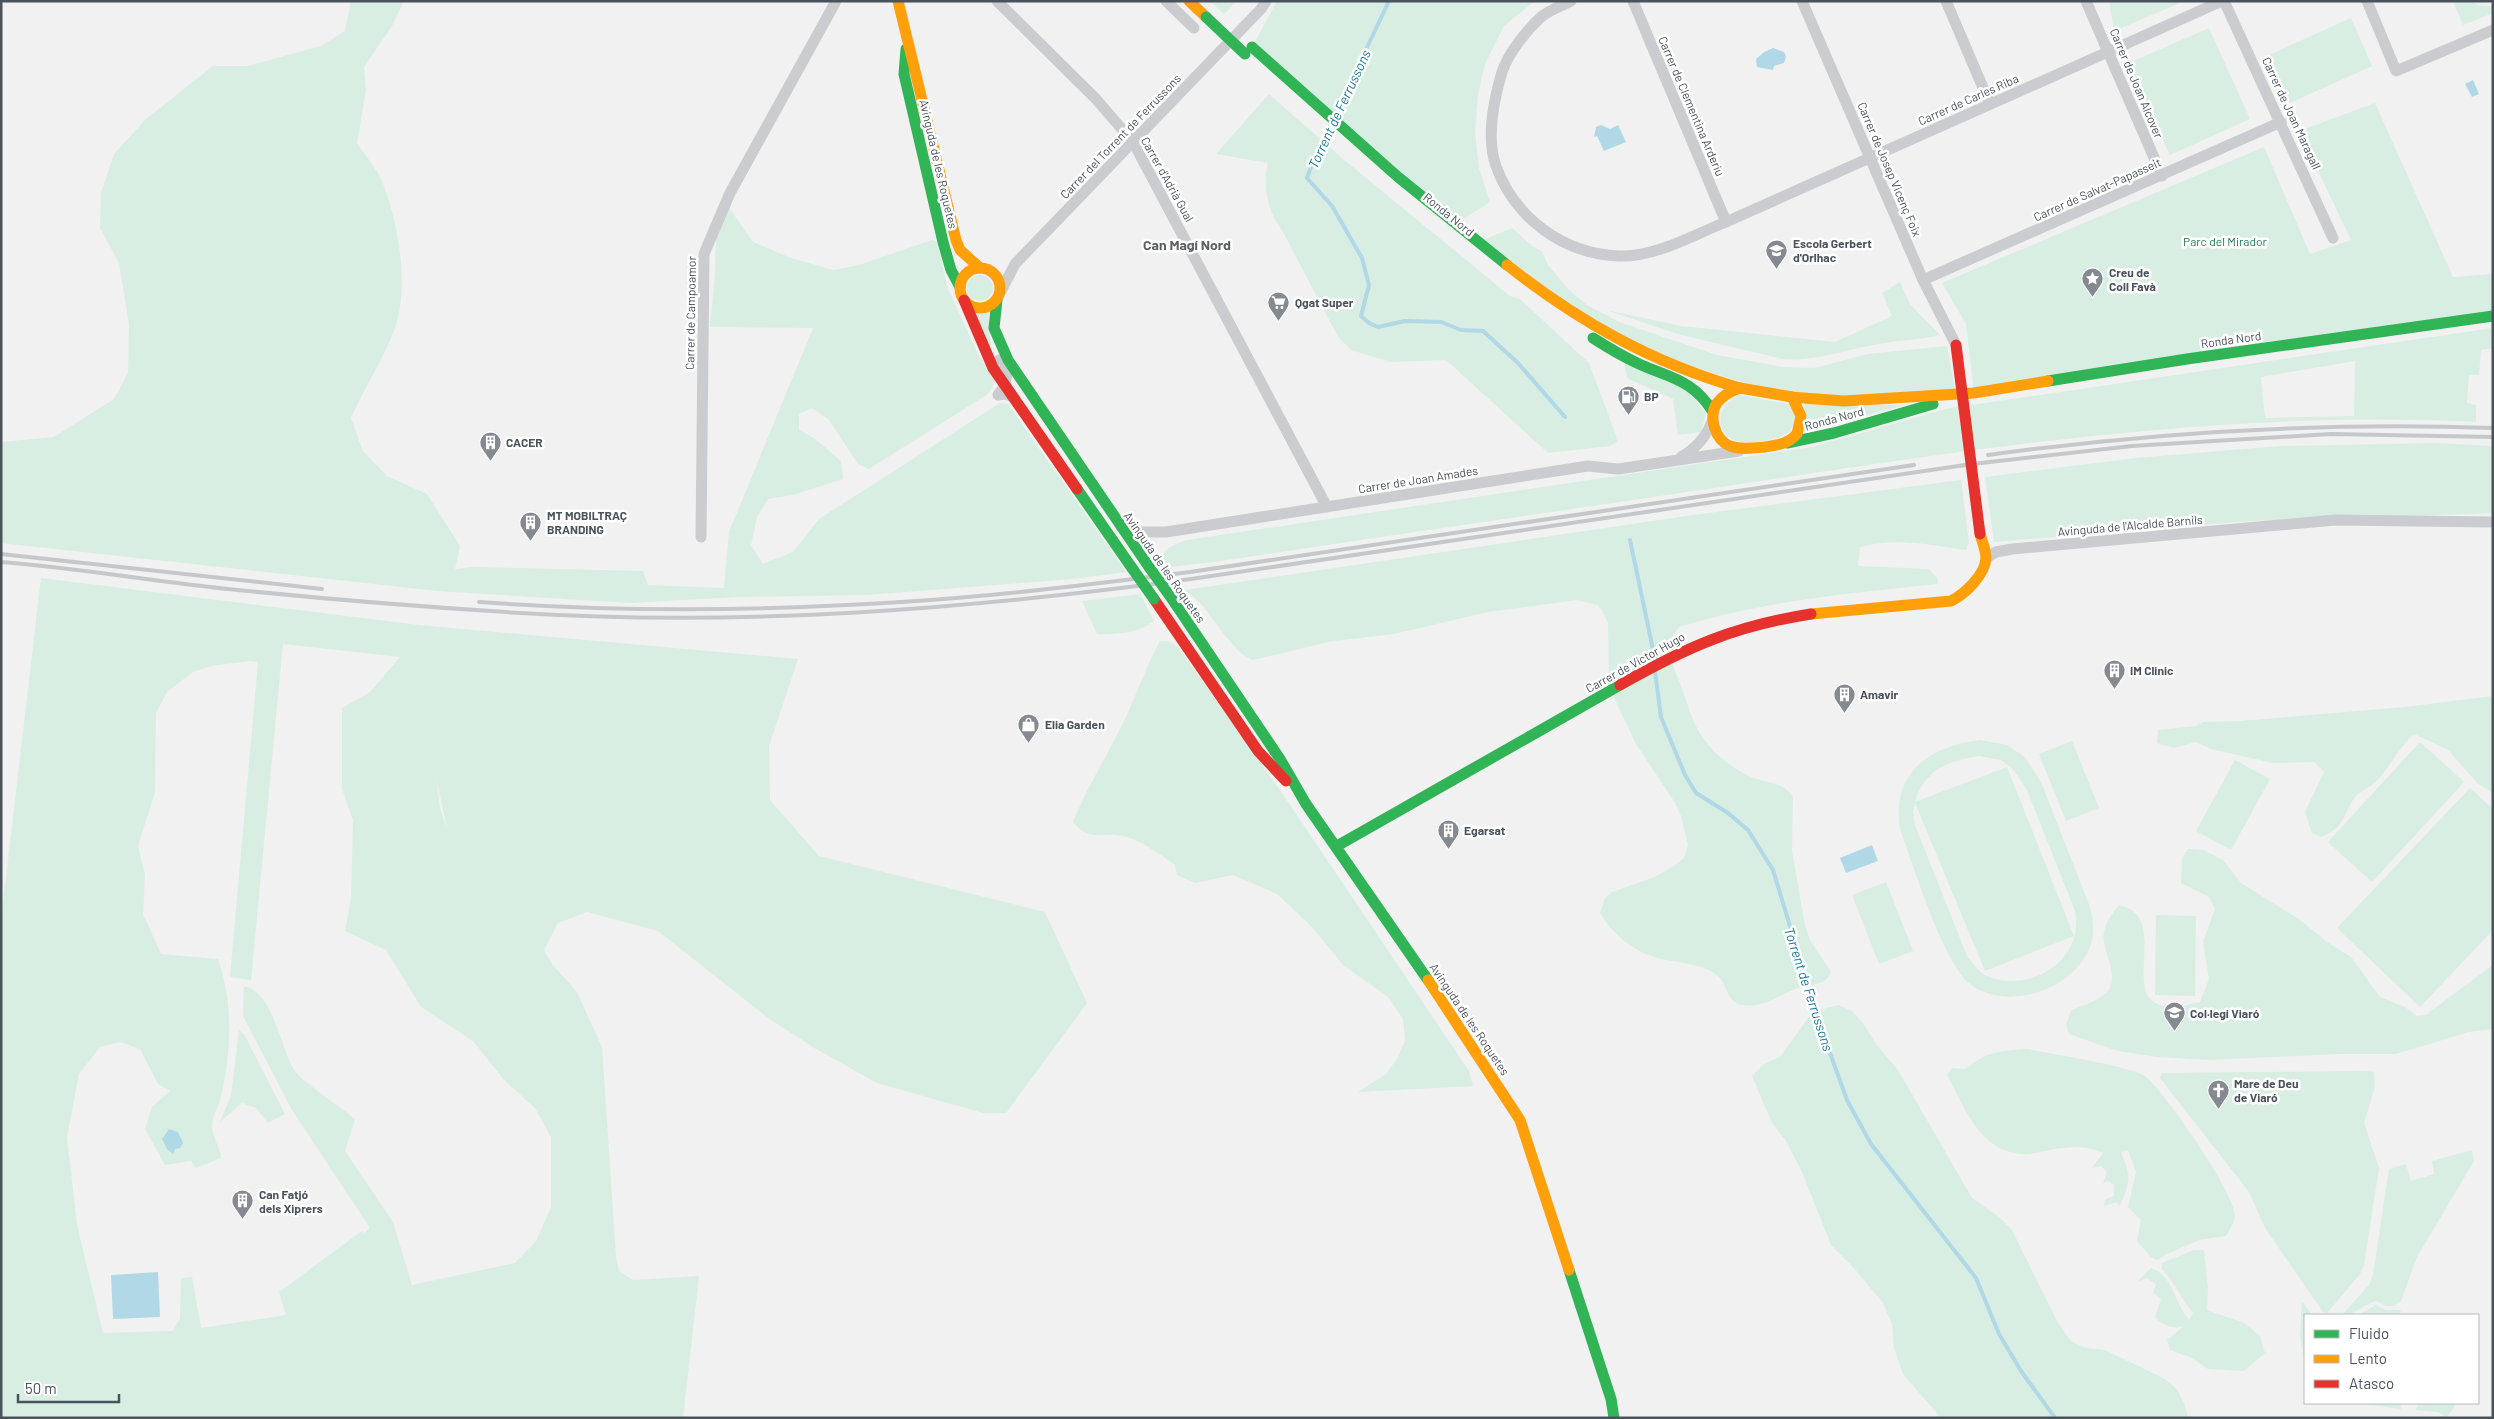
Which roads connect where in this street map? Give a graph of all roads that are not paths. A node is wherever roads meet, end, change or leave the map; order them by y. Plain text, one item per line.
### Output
1 (836, 1) edge
2 (898, 1) edge
3 (997, 1) edge
4 (1166, 1) edge
5 (1190, 1) edge
6 (1203, 1) edge
7 (1266, 1) edge
8 (1571, 1) edge
9 (1633, 1) edge
10 (1802, 1) edge
11 (1946, 1) edge
12 (2086, 1) edge
13 (2223, 1) edge
14 (2367, 1) edge
15 (1210, 14) junction
16 (1194, 28) dead end
17 (2493, 30) edge
18 (907, 44) junction
19 (2107, 51) junction
20 (1990, 104) junction
21 (2281, 122) junction
22 (1338, 132) junction
23 (1133, 142) junction
24 (1870, 157) junction
25 (2162, 176) junction
26 (1726, 222) junction
27 (2333, 238) dead end
28 (980, 268) junction
29 (1923, 280) junction
30 (960, 287) junction
31 (998, 296) junction
32 (964, 300) junction
33 (2493, 316) edge
34 (998, 338) junction
35 (1005, 385) junction
36 (1740, 388) junction
37 (1974, 393) junction
38 (1012, 396) junction
39 (1790, 397) junction
40 (1713, 416) junction
41 (1787, 443) junction
42 (1745, 450) junction
43 (1074, 460) junction
44 (1674, 460) junction
45 (1328, 507) junction
46 (2493, 522) edge
47 (1121, 527) junction
48 (1166, 532) junction
49 (701, 537) dead end
50 (1135, 547) junction
51 (1986, 558) junction
52 (1141, 567) junction
53 (1163, 599) junction
54 (1170, 624) junction
55 (1233, 689) junction
56 (1301, 797) junction
57 (1337, 846) junction
58 (1611, 1400) junction
59 (1614, 1418) edge
60 (1625, 1418) edge

1 - 49 street, Carrer de Campoamor
2 - 18 street, Avinguda de les Roquetes
3 - 23 street, Carrer d'Adrià Gual
4 - 16 street
5 - 15 street, Ronda Nord
6 - 15 street, Ronda Nord
7 - 23 street, Carrer del Torrent de Ferrussons
8 - 26 street, Carrer de Carles Riba
9 - 26 street, Carrer de Clementina Arderiu
10 - 24 street, Carrer de Josep Vicenç Foix
11 - 20 street
12 - 19 street, Carrer de Joan Alcover
13 - 19 street, Carrer de Carles Riba
13 - 21 street, Carrer de Joan Maragall
14 - 17 street
15 - 22 street, Ronda Nord
18 - 28 street, Avinguda de les Roquetes
18 - 30 street, Avinguda de les Roquetes
19 - 20 street, Carrer de Carles Riba
19 - 25 street, Carrer de Joan Alcover
20 - 24 street, Carrer de Carles Riba
21 - 25 street, Carrer de Salvat-Papasseit
21 - 27 street, Carrer de Joan Maragall
22 - 36 street, Ronda Nord
22 - 40 street, Ronda Nord
23 - 31 street, Carrer del Torrent de Ferrussons
23 - 45 street, Carrer d'Adrià Gual
24 - 26 street, Carrer de Carles Riba
24 - 29 street, Carrer de Josep Vicenç Foix
25 - 29 street, Carrer de Salvat-Papasseit
28 - 30 street
28 - 31 street
29 - 51 street, Carrer de Josep Vicenç Foix, bridge
30 - 32 street
31 - 32 street
31 - 34 street, Avinguda de les Roquetes
32 - 35 street, Avinguda de les Roquetes
33 - 37 street, Ronda Nord
34 - 35 street, Avinguda de les Roquetes
34 - 43 street, Avinguda de les Roquetes
35 - 38 street, Avinguda de les Roquetes
36 - 39 street, Ronda Nord
36 - 40 street
37 - 39 street, Ronda Nord
37 - 41 street, Ronda Nord
38 - 43 street, Avinguda de les Roquetes
38 - 52 street, Avinguda de les Roquetes
39 - 41 street, Ronda Nord
40 - 42 street, Ronda Nord
40 - 44 street, Carrer de Joan Amades
41 - 42 street, Ronda Nord
42 - 44 street, Carrer de Joan Amades
43 - 47 street, Avinguda de les Roquetes
44 - 45 street, Carrer de Joan Amades
45 - 48 street, Carrer de Joan Amades
46 - 51 street, Avinguda de l'Alcalde Barnils
47 - 48 street, Carrer de Joan Amades
47 - 50 street, Avinguda de les Roquetes
48 - 50 street, Carrer de Joan Amades
50 - 52 street, Avinguda de les Roquetes
51 - 57 street, Carrer de Víctor Hugo
52 - 53 street, Avinguda de les Roquetes, bridge
52 - 53 street, Avinguda de les Roquetes, bridge
53 - 54 street
53 - 55 street, Avinguda de les Roquetes
54 - 55 street, Avinguda de les Roquetes
54 - 56 street
55 - 56 street, Avinguda de les Roquetes
56 - 57 street, Avinguda de les Roquetes
57 - 58 street, Avinguda de les Roquetes
58 - 59 street, Avinguda de les Roquetes
58 - 60 street, Avinguda de les Roquetes

